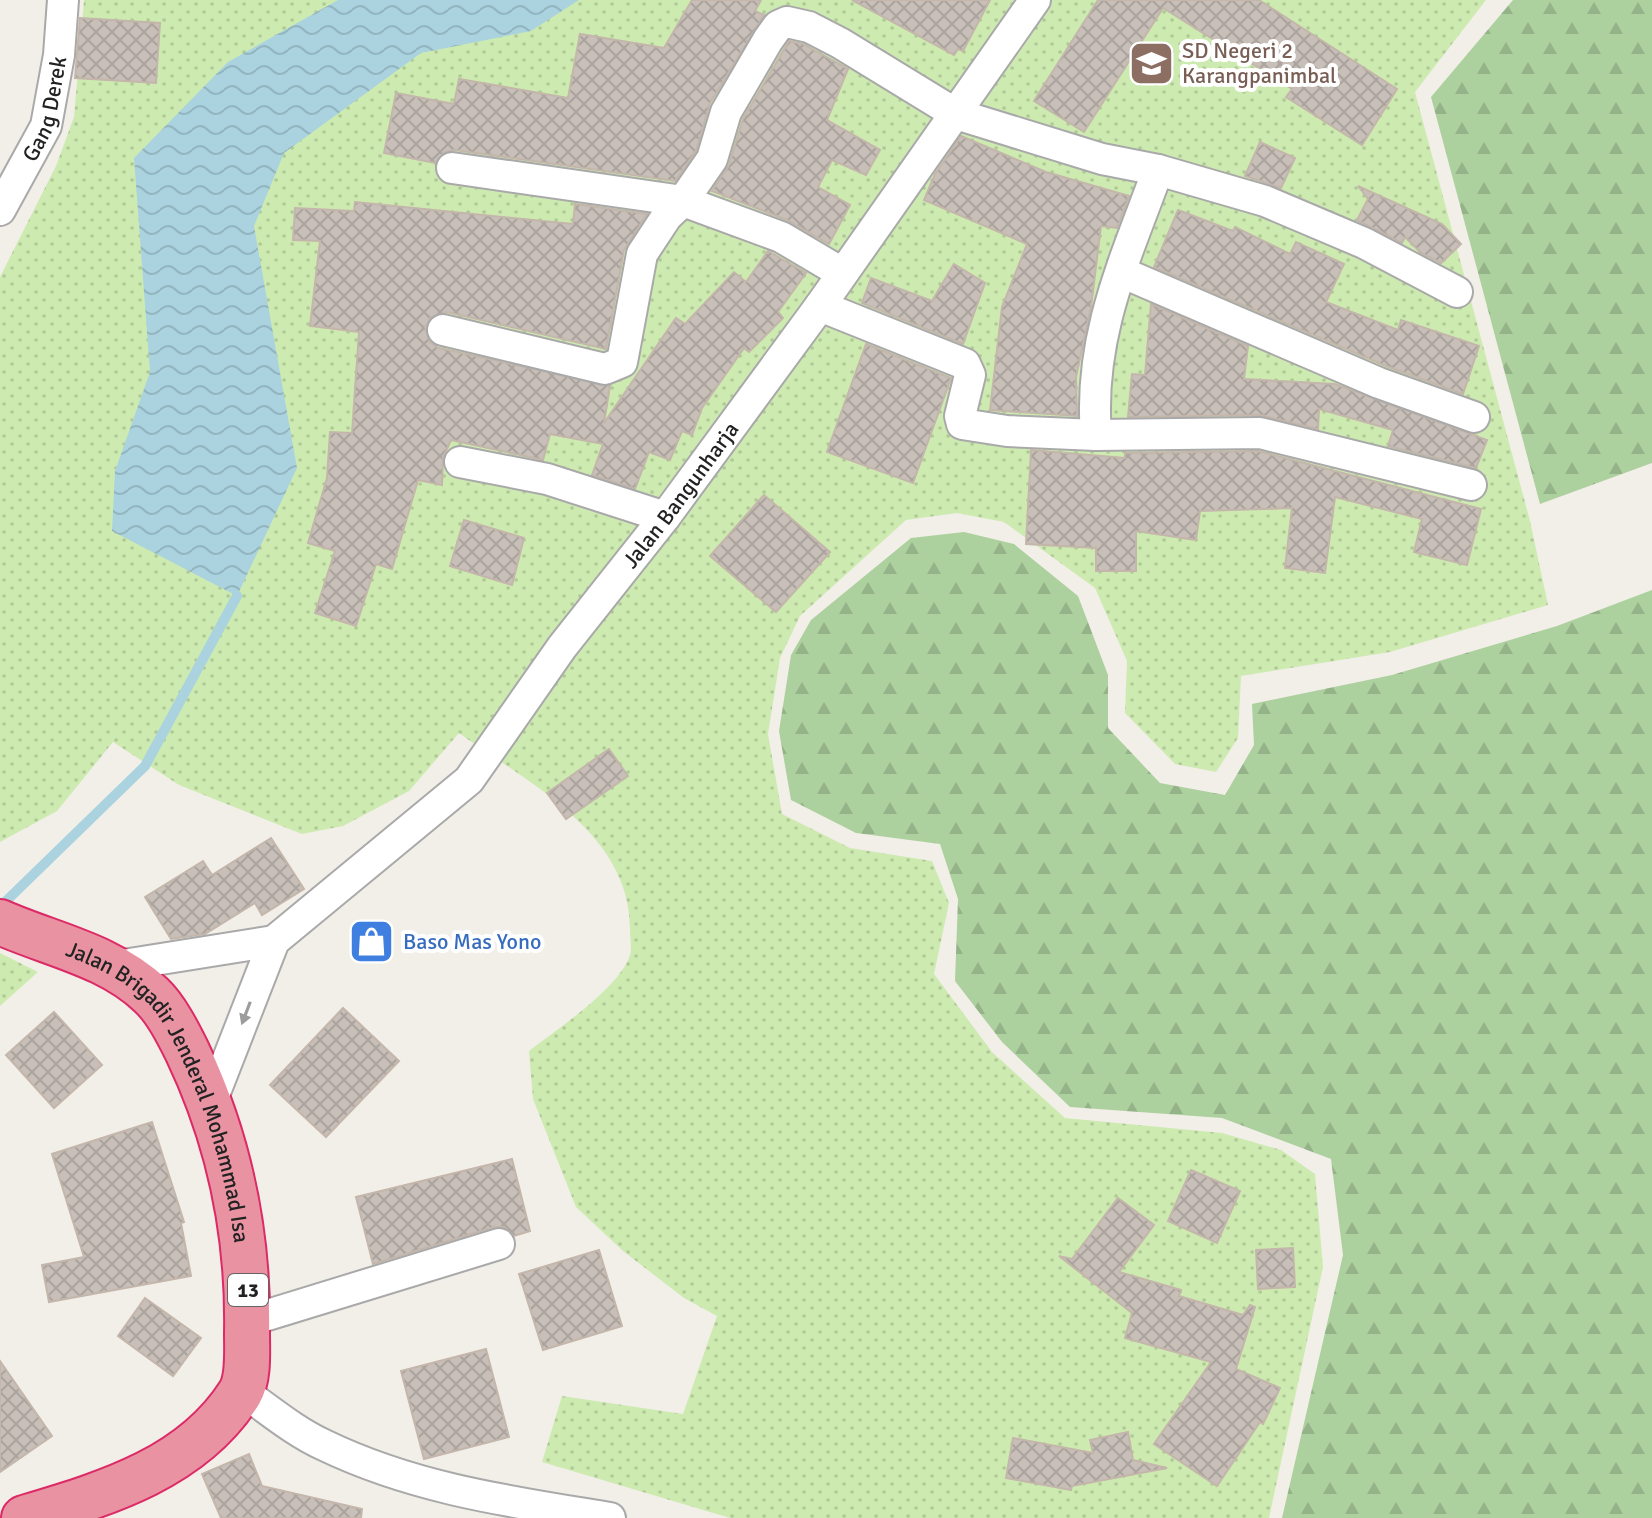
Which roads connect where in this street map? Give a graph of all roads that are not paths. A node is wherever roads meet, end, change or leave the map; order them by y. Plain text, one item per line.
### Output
1 (63, 0) edge
2 (1035, 0) edge
3 (956, 114) junction
4 (452, 168) dead end
5 (1158, 170) junction
6 (683, 201) junction
7 (0, 210) edge
8 (1121, 272) junction
9 (842, 273) junction
10 (1457, 292) dead end
11 (820, 306) junction
12 (443, 330) dead end
13 (1474, 417) dead end
14 (1096, 435) junction
15 (460, 462) dead end
16 (1471, 485) dead end
17 (665, 517) junction
18 (18, 930) edge
19 (274, 941) junction
20 (117, 966) junction
21 (210, 1105) junction
22 (499, 1244) dead end
23 (248, 1321) junction
24 (242, 1391) junction
25 (83, 1510) edge
26 (24, 1518) edge
27 (610, 1518) edge

1 - 7 street, Gang Derek
2 - 3 street, Jalan Bangunharja
3 - 5 street
3 - 6 street
3 - 9 street, Jalan Bangunharja
4 - 6 street
5 - 8 street
5 - 10 street
6 - 9 street
6 - 12 street
8 - 13 street
8 - 14 street
9 - 11 street, Jalan Bangunharja
11 - 14 street
11 - 17 street, Jalan Bangunharja
14 - 16 street
15 - 17 street
17 - 19 street, Jalan Bangunharja
18 - 20 highway, Jalan Brigadir Jenderal Mohammad Isa / 13
19 - 20 street
19 -> 21 street
20 - 21 highway, Jalan Brigadir Jenderal Mohammad Isa / 13
21 - 23 highway, Jalan Brigadir Jenderal Mohammad Isa / 13
22 - 23 street
23 - 24 highway, Jalan Brigadir Jenderal Mohammad Isa / 13
24 - 25 highway
24 - 27 street
25 - 26 highway

